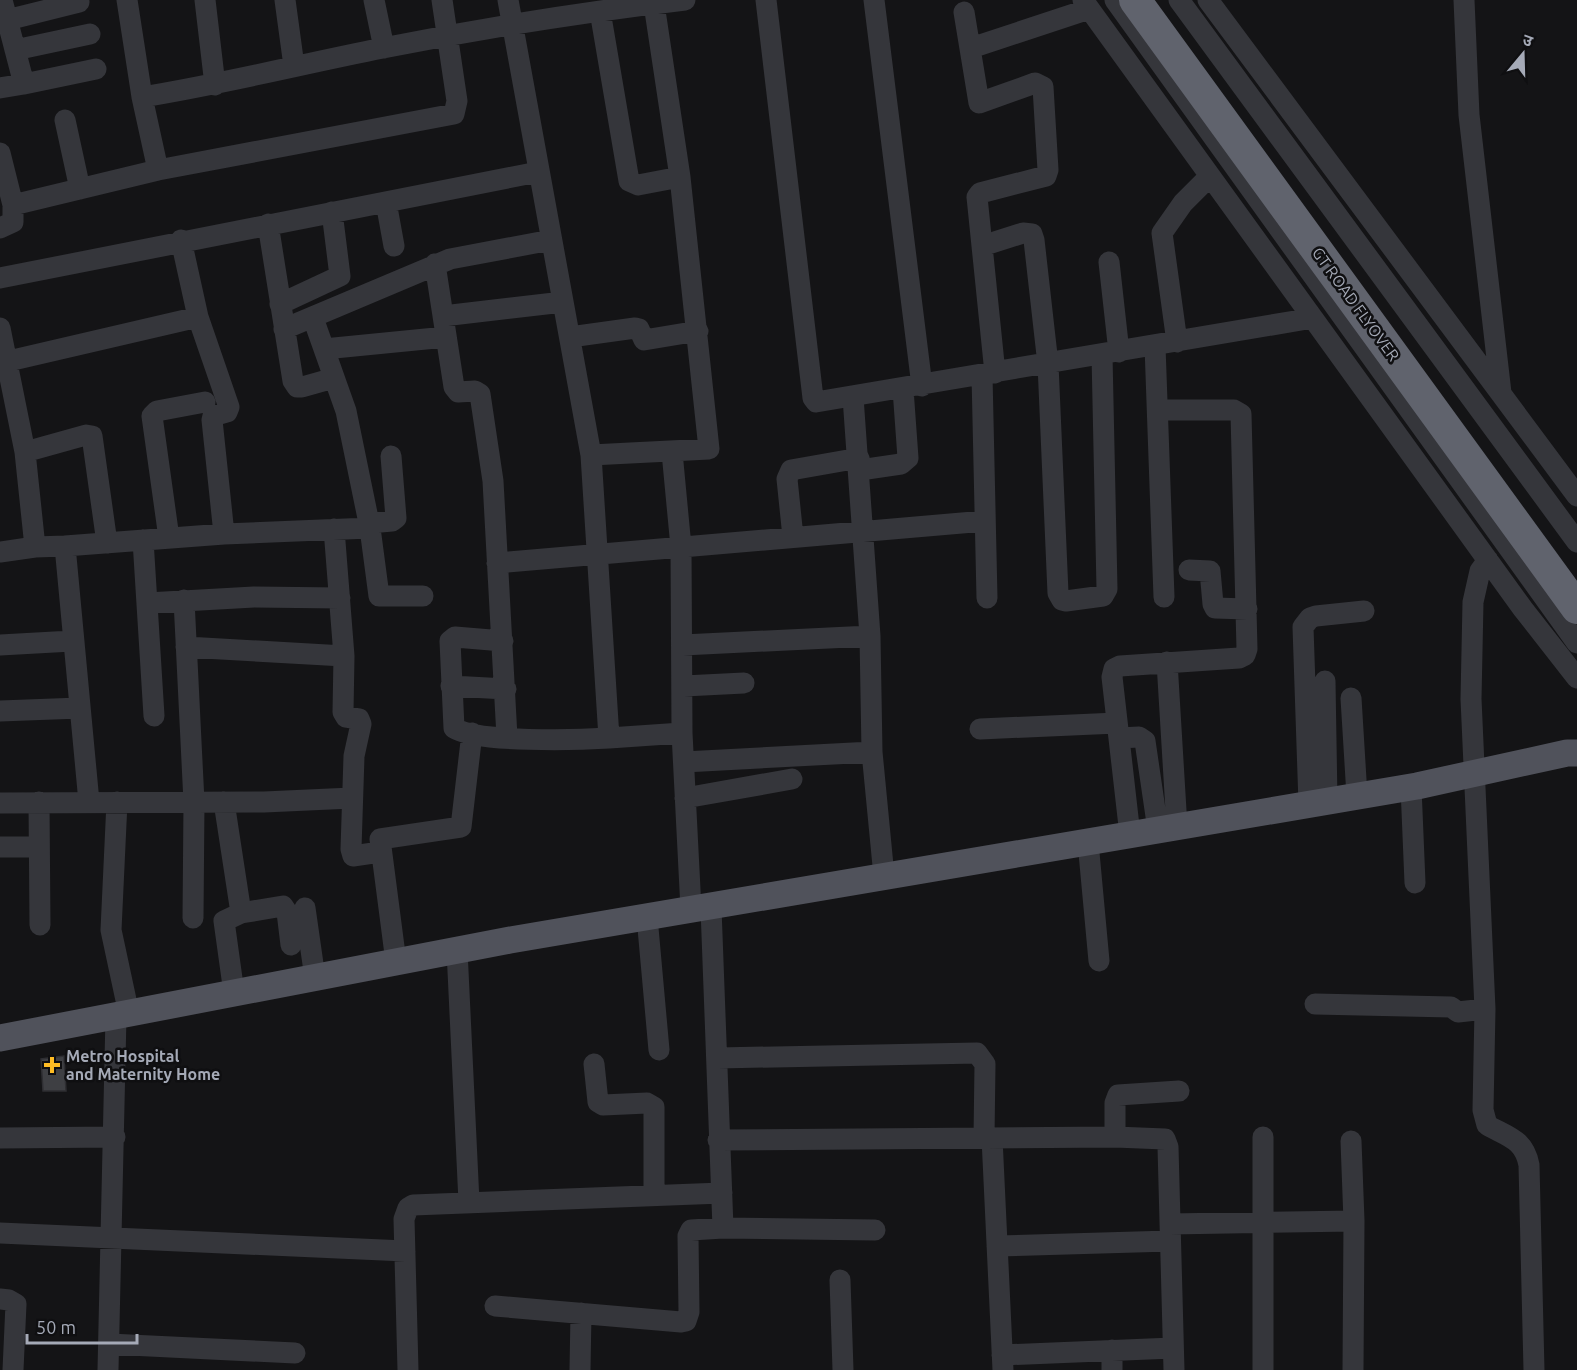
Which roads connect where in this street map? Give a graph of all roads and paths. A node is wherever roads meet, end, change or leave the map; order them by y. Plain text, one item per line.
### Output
1 (127, 0) edge
2 (205, 0) edge
3 (285, 0) edge
4 (374, 0) edge
5 (442, 0) edge
6 (508, 0) edge
7 (685, 0) edge
8 (766, 0) edge
9 (874, 0) edge
10 (1115, 0) edge
11 (1135, 0) edge
12 (1158, 0) edge
13 (1179, 0) edge
14 (1208, 0) edge
15 (1464, 0) edge
16 (79, 2) dead end
17 (642, 3) edge
18 (1086, 4) edge
19 (564, 8) edge
20 (5, 10) edge
21 (600, 11) junction
22 (964, 12) dead end
23 (514, 25) junction
24 (90, 34) dead end
25 (449, 35) junction
26 (384, 48) junction
27 (971, 48) junction
28 (15, 50) junction
29 (294, 66) junction
30 (96, 69) dead end
31 (24, 84) junction
32 (215, 85) junction
33 (0, 88) edge
34 (142, 97) junction
35 (65, 120) dead end
36 (0, 153) edge
37 (158, 171) junction
38 (538, 172) junction
39 (1210, 176) junction
40 (680, 177) junction
41 (80, 189) junction
42 (386, 202) junction
43 (13, 206) junction
44 (332, 212) junction
45 (268, 224) junction
46 (0, 228) edge
47 (181, 240) junction
48 (551, 240) junction
49 (394, 246) dead end
50 (982, 246) junction
51 (1109, 262) dead end
52 (435, 264) junction
53 (0, 278) edge
54 (563, 302) junction
55 (280, 304) junction
56 (443, 316) junction
57 (198, 317) junction
58 (313, 318) junction
59 (1313, 318) junction
60 (0, 328) edge
61 (284, 329) junction
62 (698, 331) junction
63 (446, 337) junction
64 (570, 337) junction
65 (1178, 342) junction
66 (1155, 346) junction
67 (324, 349) junction
68 (1111, 353) junction
69 (3, 362) edge
70 (1047, 364) junction
71 (988, 374) junction
72 (334, 378) junction
73 (913, 387) junction
74 (1501, 393) junction
75 (854, 397) junction
76 (1437, 401) junction
77 (205, 402) dead end
78 (1158, 410) junction
79 (25, 452) junction
80 (672, 452) junction
81 (591, 455) junction
82 (391, 456) dead end
83 (860, 464) junction
84 (1577, 496) edge
85 (986, 520) junction
86 (370, 525) junction
87 (334, 529) junction
88 (864, 529) junction
89 (224, 534) junction
90 (793, 537) junction
91 (169, 538) junction
92 (143, 540) junction
93 (1577, 542) edge
94 (107, 543) junction
95 (65, 546) junction
96 (34, 547) junction
97 (681, 547) junction
98 (0, 552) edge
99 (598, 554) junction
100 (1488, 560) junction
101 (497, 563) junction
102 (1189, 570) dead end
103 (1577, 581) edge
104 (423, 596) dead end
105 (1164, 597) dead end
106 (340, 598) junction
107 (987, 598) dead end
108 (184, 600) junction
109 (147, 603) junction
110 (1577, 608) edge
111 (1247, 609) junction
112 (1364, 611) dead end
113 (870, 636) junction
114 (72, 641) junction
115 (503, 641) junction
116 (1577, 643) edge
117 (0, 645) edge
118 (683, 645) junction
119 (186, 647) junction
120 (344, 656) junction
121 (1167, 662) junction
122 (1577, 678) edge
123 (1324, 681) dead end
124 (744, 683) dead end
125 (451, 686) junction
126 (684, 686) junction
127 (506, 689) junction
128 (1351, 698) dead end
129 (80, 708) junction
130 (0, 711) edge
131 (154, 716) dead end
132 (980, 729) dead end
133 (1118, 731) junction
134 (472, 733) junction
135 (682, 733) junction
136 (507, 737) junction
137 (609, 738) junction
138 (1574, 750) edge
139 (873, 752) junction
140 (684, 762) junction
141 (1475, 773) junction
142 (792, 779) dead end
143 (1411, 787) junction
144 (1357, 796) junction
145 (352, 798) junction
146 (685, 798) junction
147 (39, 802) junction
148 (89, 802) junction
149 (117, 802) junction
150 (194, 802) junction
151 (224, 802) junction
152 (0, 803) edge
153 (1318, 803) junction
154 (1167, 828) junction
155 (1130, 835) junction
156 (1088, 842) junction
157 (0, 847) edge
158 (39, 847) junction
159 (380, 852) junction
160 (884, 876) junction
161 (1415, 883) dead end
162 (305, 908) dead end
163 (701, 909) junction
164 (241, 913) junction
165 (647, 917) junction
166 (193, 918) dead end
167 (40, 925) dead end
168 (291, 945) dead end
169 (457, 950) junction
170 (1099, 961) dead end
171 (396, 962) junction
172 (315, 978) junction
173 (234, 993) junction
174 (1315, 1004) dead end
175 (1485, 1009) junction
176 (122, 1015) junction
177 (0, 1038) edge
178 (659, 1050) dead end
179 (718, 1058) junction
180 (594, 1064) dead end
181 (1179, 1091) dead end
182 (115, 1137) junction
183 (1115, 1137) junction
184 (1263, 1137) dead end
185 (0, 1138) edge
186 (988, 1138) junction
187 (718, 1140) junction
188 (1351, 1141) dead end
189 (722, 1193) junction
190 (654, 1195) junction
191 (469, 1202) junction
192 (1354, 1221) junction
193 (1264, 1224) junction
194 (723, 1228) junction
195 (875, 1230) dead end
196 (0, 1233) edge
197 (1170, 1233) junction
198 (112, 1239) junction
199 (997, 1246) junction
200 (405, 1251) junction
201 (840, 1280) dead end
202 (0, 1299) edge
203 (495, 1306) dead end
204 (581, 1313) junction
205 (109, 1344) junction
206 (1173, 1348) junction
207 (295, 1353) dead end
208 (1112, 1360) edge
209 (1003, 1362) edge
210 (13, 1370) edge
211 (108, 1370) edge
212 (408, 1370) edge
213 (580, 1370) edge
214 (843, 1370) edge
215 (1174, 1370) edge
216 (1263, 1370) edge
217 (1353, 1370) edge
218 (1534, 1370) edge

1 - 34 street
2 - 32 street
3 - 29 street
4 - 26 street
5 - 25 street
6 - 23 street
7 - 17 street
8 - 75 street
9 - 73 street
10 - 116 street
11 - 76 highway, GT ROAD FLYOVER
12 - 76 highway, GT ROAD FLYOVER
13 - 93 street
14 - 74 street
15 - 74 street
16 - 20 street
17 - 21 street
17 - 40 street
18 - 27 street
18 - 39 street
19 - 21 street
19 - 23 street
20 - 28 street
21 - 40 street
22 - 27 street
23 - 25 street
23 - 38 street
24 - 28 street
25 - 26 street
25 - 37 street
26 - 29 street
27 - 50 street
28 - 31 street
29 - 32 street
30 - 31 street
31 - 33 street
32 - 34 street
34 - 37 street
35 - 41 street
36 - 43 street
37 - 41 street
38 - 42 street
38 - 48 street
39 - 59 street
39 - 65 street
40 - 62 street
41 - 43 street
42 - 44 street
42 - 49 street
43 - 46 street
44 - 45 street
44 - 55 street
45 - 47 street
45 - 55 street
47 - 53 street
47 - 57 street
48 - 52 street
48 - 54 street
50 - 70 street
50 - 71 street
51 - 68 street
52 - 56 street
52 - 58 street
54 - 56 street
54 - 64 street
55 - 61 street
56 - 63 street
57 - 69 street
57 - 89 street
58 - 61 street
58 - 67 street
59 - 65 street
59 - 100 street
60 - 69 street
61 - 72 street
62 - 64 street
62 - 80 street
63 - 67 street
63 - 101 street
64 - 81 street
65 - 66 street
66 - 68 street
66 - 78 street
67 - 72 street
68 - 70 street
68 - 70 street
69 - 79 street
70 - 71 street
71 - 73 street
71 - 85 street
72 - 86 street
73 - 75 street
73 - 83 street
74 - 84 street
75 - 83 street
76 - 103 highway, GT ROAD FLYOVER
76 - 110 highway, GT ROAD FLYOVER
77 - 91 street
78 - 105 street
78 - 111 street
79 - 94 street
79 - 96 street
80 - 81 street
80 - 97 street
81 - 99 street
82 - 86 street
83 - 88 street
83 - 90 street
85 - 88 street
85 - 107 street
86 - 87 street
86 - 104 street
87 - 89 street
87 - 106 street
88 - 90 street
88 - 113 street
89 - 91 street
90 - 97 street
91 - 92 street
92 - 94 street
92 - 109 street
94 - 95 street
95 - 96 street
95 - 114 street
96 - 98 street
97 - 99 street
97 - 118 street
99 - 101 street
99 - 137 street
100 - 122 street
100 - 141 street
101 - 115 street
102 - 111 street
106 - 108 street
106 - 120 street
108 - 109 street
108 - 119 street
109 - 131 street
111 - 121 street
112 - 153 street
113 - 118 street
113 - 139 street
114 - 117 street
114 - 129 street
115 - 125 street
115 - 127 street
118 - 126 street
119 - 120 street
119 - 150 street
120 - 145 street
121 - 133 street
121 - 154 street
123 - 153 street
124 - 126 street
125 - 127 street
125 - 134 street
126 - 135 street
127 - 136 street
128 - 144 street
129 - 130 street
129 - 148 street
132 - 133 street
133 - 154 street
133 - 155 street
134 - 136 street
134 - 159 street
135 - 137 street
135 - 140 street
136 - 137 street
138 - 141 main road
139 - 140 street
139 - 160 street
140 - 146 street
141 - 143 main road
141 - 175 street
142 - 146 street
143 - 144 main road
143 - 161 street
144 - 153 main road
145 - 151 street
145 - 159 street
146 - 163 street
147 - 148 street
147 - 152 street
147 - 158 street
148 - 149 street
149 - 150 street
149 - 176 street
150 - 151 street
150 - 166 street
151 - 164 street
153 - 154 main road
154 - 155 main road
155 - 156 main road
156 - 160 main road
156 - 170 street
157 - 158 street
158 - 167 street
159 - 171 street
160 - 163 main road
162 - 172 street
163 - 165 main road
163 - 179 street
164 - 168 street
164 - 173 street
165 - 169 main road
165 - 178 street
169 - 171 main road
169 - 191 street
171 - 172 main road
172 - 173 main road
173 - 176 main road
174 - 175 street
175 - 218 street
176 - 177 main road
176 - 182 street
179 - 186 street
179 - 187 street
180 - 190 street
181 - 183 street
182 - 185 street
182 - 198 street
183 - 186 street
183 - 197 street
184 - 193 street
186 - 187 street
186 - 199 street
187 - 189 street
188 - 192 street
189 - 190 street
189 - 194 street
190 - 191 street
191 - 200 street
192 - 193 street
192 - 217 street
193 - 197 street
193 - 216 street
194 - 195 street
194 - 204 street
196 - 198 street
197 - 199 street
197 - 206 street
198 - 200 street
198 - 205 street
199 - 209 street
200 - 212 street
201 - 214 street
202 - 210 street
203 - 204 street
204 - 213 street
205 - 207 street
205 - 211 street
206 - 208 street
206 - 215 street
208 - 209 street

